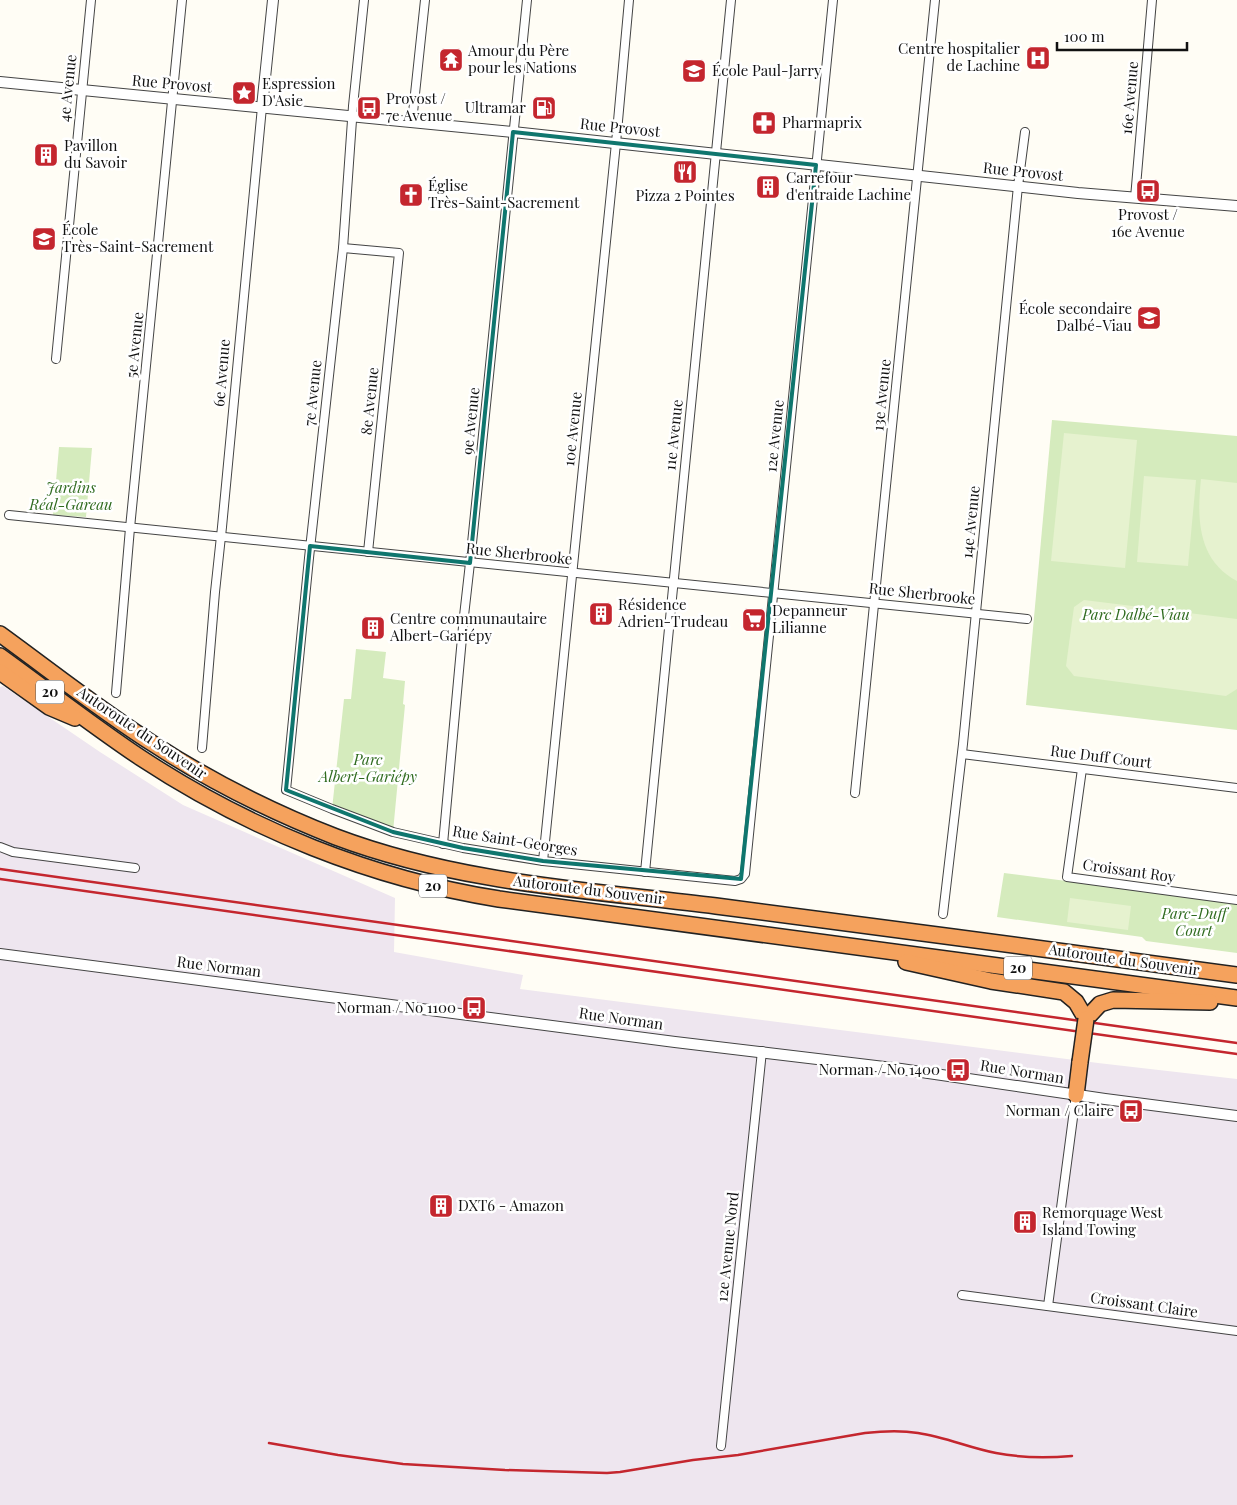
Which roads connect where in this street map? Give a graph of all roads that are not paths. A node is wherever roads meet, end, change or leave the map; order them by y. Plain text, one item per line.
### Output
1 (91, 0) edge
2 (182, 0) edge
3 (273, 0) edge
4 (364, 0) edge
5 (425, 0) edge
6 (527, 0) edge
7 (629, 0) edge
8 (730, 0) edge
9 (833, 0) edge
10 (935, 0) edge
11 (1152, 0) edge
12 (0, 82) edge
13 (81, 90) junction
14 (172, 99) junction
15 (262, 107) junction
16 (353, 115) junction
17 (412, 122) junction
18 (513, 132) junction
19 (1025, 132) dead end
20 (616, 143) junction
21 (716, 153) junction
22 (816, 164) junction
23 (918, 176) junction
24 (1018, 186) junction
25 (1135, 198) junction
26 (1237, 206) edge
27 (343, 248) junction
28 (56, 359) dead end
29 (9, 516) dead end
30 (130, 528) junction
31 (221, 537) junction
32 (310, 546) junction
33 (368, 552) junction
34 (470, 563) junction
35 (572, 574) junction
36 (673, 583) junction
37 (774, 593) junction
38 (874, 603) junction
39 (976, 613) junction
40 (1027, 619) dead end
41 (0, 624) edge
42 (0, 634) edge
43 (0, 656) edge
44 (0, 672) edge
45 (62, 679) junction
46 (116, 693) dead end
47 (99, 729) junction
48 (202, 748) dead end
49 (962, 754) junction
50 (1082, 768) junction
51 (1237, 788) edge
52 (286, 790) joint
53 (855, 793) dead end
54 (443, 844) junction
55 (0, 848) edge
56 (543, 861) junction
57 (135, 868) dead end
58 (645, 872) junction
59 (745, 874) joint
60 (1237, 900) edge
61 (943, 914) dead end
62 (799, 939) junction
63 (0, 954) edge
64 (1237, 974) edge
65 (1237, 998) edge
66 (1237, 1003) edge
67 (1086, 1016) junction
68 (762, 1051) junction
69 (1076, 1095) junction
70 (1237, 1116) edge
71 (962, 1295) dead end
72 (1048, 1306) junction
73 (1237, 1331) edge
74 (721, 1446) dead end

1 - 13 street, 4e Avenue
2 - 14 street, 5e Avenue
3 - 15 street, 6e Avenue
4 - 16 street, 7e Avenue
5 - 17 street
6 - 18 street, 9e Avenue
7 - 20 street, 10e Avenue
8 - 21 street, 11e Avenue
9 - 22 street, 12e Avenue
10 - 23 street, 13e Avenue
11 - 25 street, 16e Avenue
12 - 13 street, Rue Provost
13 - 14 street, Rue Provost
13 - 28 street, 4e Avenue
14 - 15 street, Rue Provost
14 - 30 street, 5e Avenue
15 - 16 street, Rue Provost
15 - 31 street, 6e Avenue
16 - 17 street, Rue Provost
16 - 27 street, 7e Avenue
17 - 18 street, Rue Provost
18 - 20 street, Rue Provost
18 - 34 street, 9e Avenue
19 - 24 street, 14e Avenue
20 - 21 street, Rue Provost
20 - 35 street, 10e Avenue
21 - 22 street, Rue Provost
21 - 36 street, 11e Avenue
22 - 23 street, Rue Provost
22 - 37 street, 12e Avenue
23 - 24 street, Rue Provost
23 - 38 street, 13e Avenue
24 - 25 street, Rue Provost
24 - 39 street, 14e Avenue
25 - 26 street, Rue Provost
27 - 32 street, 7e Avenue
27 - 33 street, 8e Avenue
29 - 30 street, Rue Sherbrooke
30 - 31 street, Rue Sherbrooke
30 - 46 street, 5e Avenue
31 - 32 street, Rue Sherbrooke
31 - 48 street, 6e Avenue
32 - 33 street, Rue Sherbrooke
32 - 52 street, 7e Avenue
33 - 34 street, Rue Sherbrooke
34 - 35 street, Rue Sherbrooke
34 - 54 street, 9e Avenue
35 - 36 street, Rue Sherbrooke
35 - 56 street, 10e Avenue
36 - 37 street, Rue Sherbrooke
36 - 58 street, 11e Avenue
37 - 38 street, Rue Sherbrooke
37 - 59 street, 12e Avenue
38 - 39 street, Rue Sherbrooke
38 - 53 street, 13e Avenue
39 - 40 street, Rue Sherbrooke
39 - 49 street, 14e Avenue
41 - 45 highway
42 - 45 highway, Autoroute du Souvenir / 20
43 - 47 highway, Autoroute du Souvenir / 20
44 - 47 highway
45 - 64 highway, Autoroute du Souvenir / 20
47 - 62 highway, Autoroute du Souvenir / 20
49 - 50 street, Rue Duff Court
49 - 61 street, 14e Avenue
50 - 51 street, Rue Duff Court
50 - 60 street, Croissant Roy
52 - 54 street, Rue Saint-Georges
54 - 56 street, Rue Saint-Georges
55 - 57 street
56 - 58 street, Rue Saint-Georges
58 - 59 street, Rue Saint-Georges
62 - 65 highway, Autoroute du Souvenir / 20
62 - 67 highway
63 - 68 street, Rue Norman
66 - 67 highway
67 - 69 highway, bridge
68 - 69 street, Rue Norman
68 - 74 street, 12e Avenue Nord
69 - 70 street, Rue Norman
69 - 72 street
71 - 72 street, Croissant Claire
72 - 73 street, Croissant Claire

